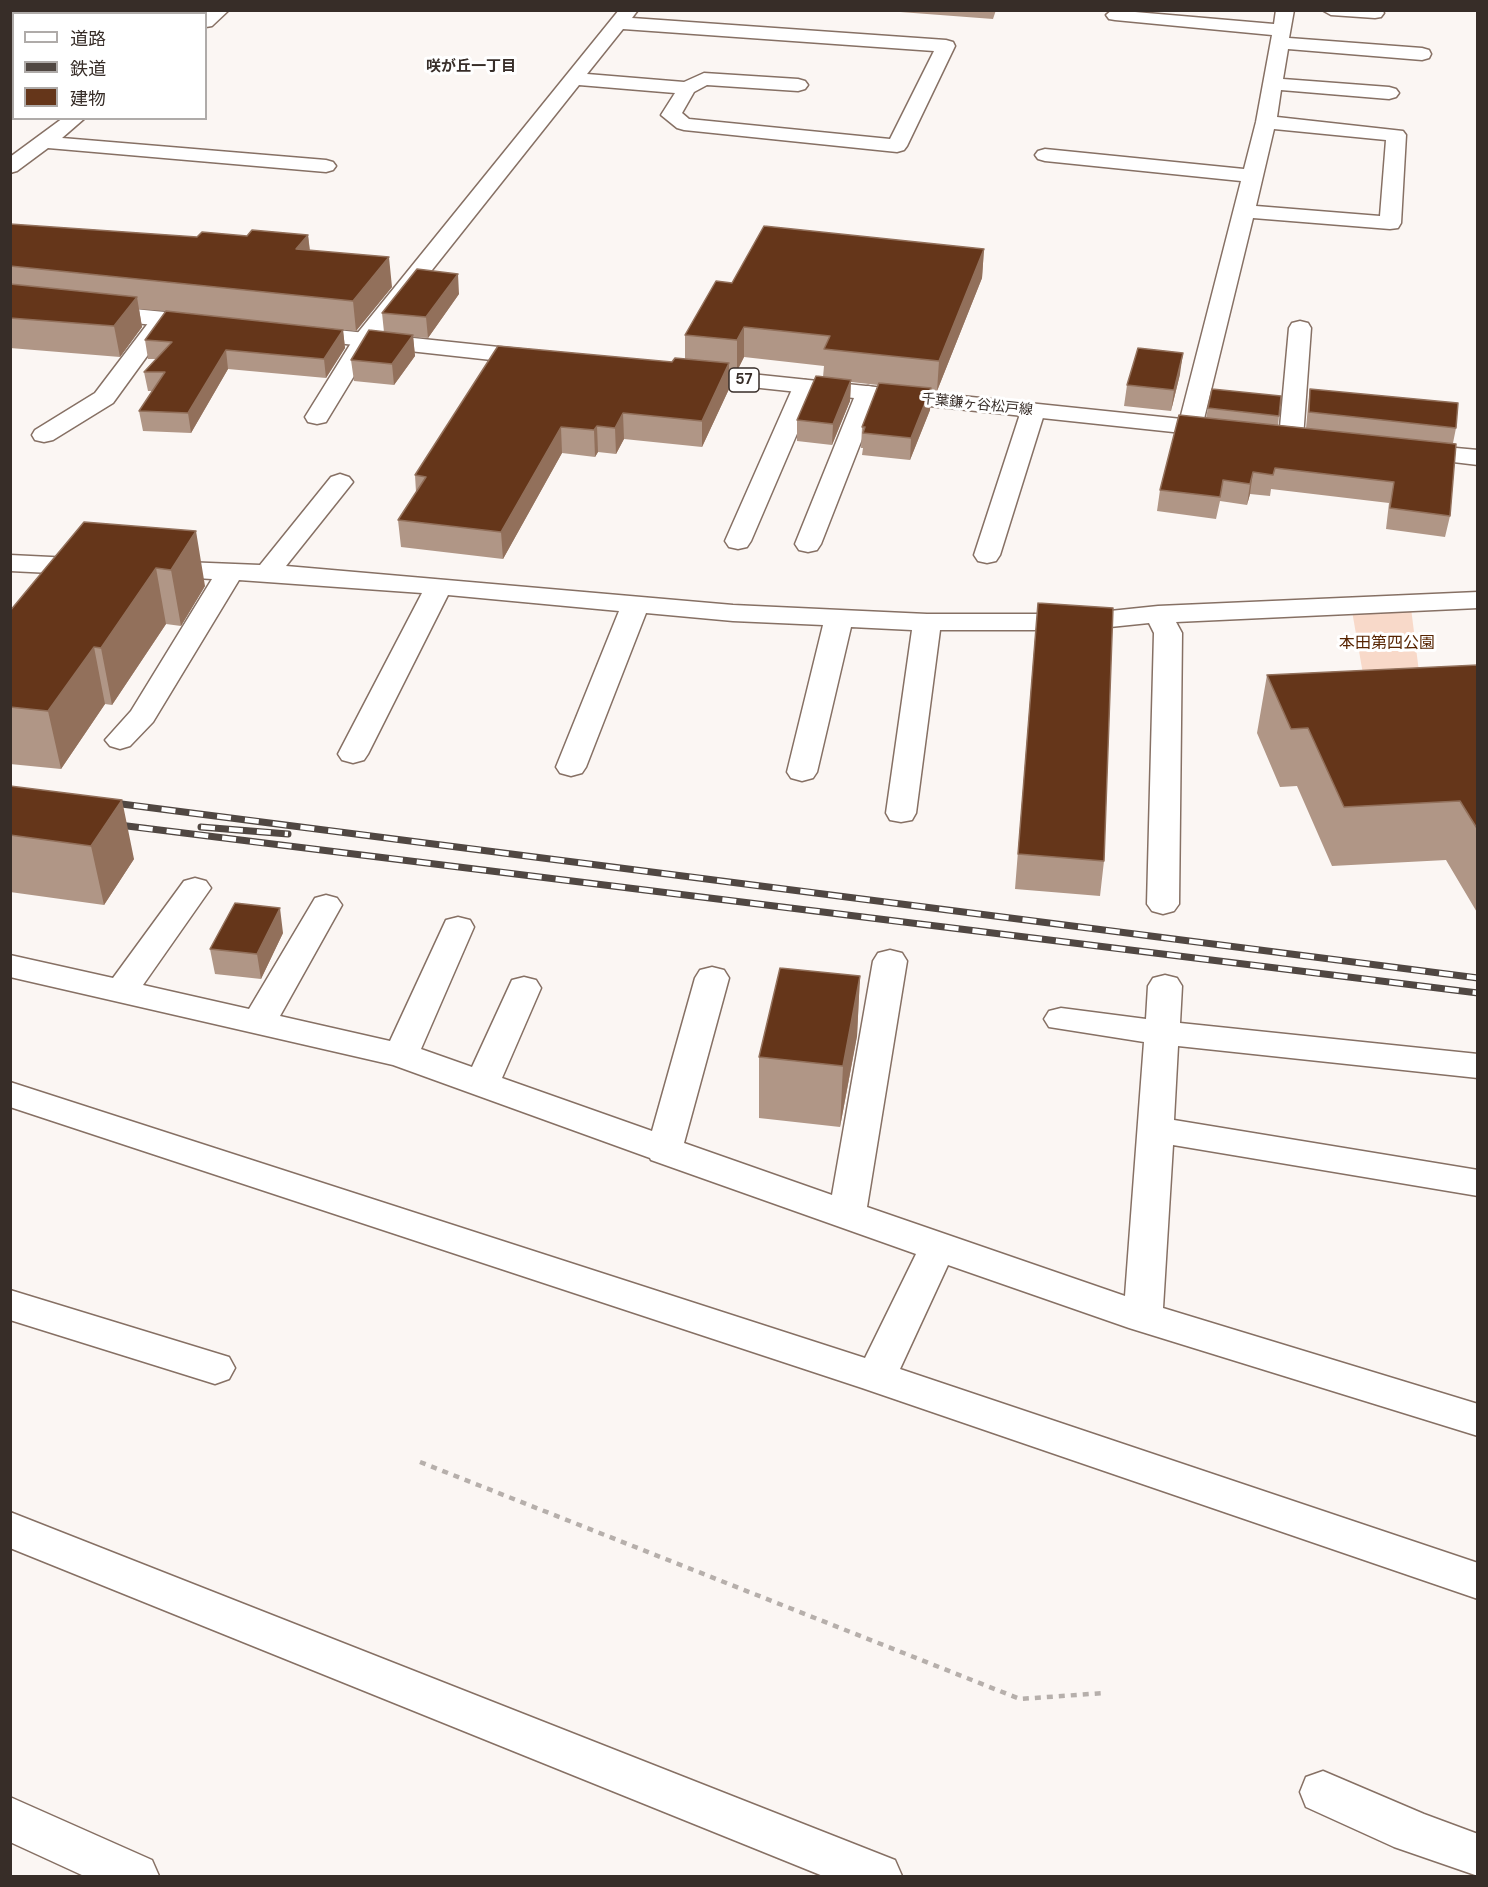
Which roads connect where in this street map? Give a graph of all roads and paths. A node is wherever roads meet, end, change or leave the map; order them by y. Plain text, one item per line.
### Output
1 (220, 10) edge
2 (1330, 10) edge
3 (1375, 13) dead end
4 (1115, 15) dead end
5 (624, 17) edge
6 (207, 20) edge
7 (1282, 28) edge
8 (1422, 54) dead end
9 (573, 79) junction
10 (1272, 84) junction
11 (798, 85) dead end
12 (687, 88) junction
13 (1389, 93) dead end
14 (73, 120) edge
15 (1266, 122) junction
16 (44, 142) junction
17 (1045, 155) dead end
18 (326, 166) dead end
19 (10, 167) edge
20 (1253, 176) junction
21 (1244, 211) junction
22 (10, 304) edge
23 (164, 319) junction
24 (232, 326) edge
25 (1300, 328) dead end
26 (277, 331) edge
27 (364, 340) junction
28 (556, 360) edge
29 (663, 372) edge
30 (805, 387) junction
31 (868, 393) junction
32 (1033, 411) junction
33 (317, 417) dead end
34 (1190, 427) junction
35 (44, 435) dead end
36 (1384, 448) edge
37 (1478, 458) edge
38 (340, 482) dead end
39 (738, 542) dead end
40 (808, 544) dead end
41 (987, 555) dead end
42 (10, 563) edge
43 (230, 572) junction
44 (267, 573) junction
45 (439, 586) junction
46 (1478, 600) edge
47 (635, 605) junction
48 (1158, 615) junction
49 (839, 617) junction
50 (927, 622) junction
51 (120, 740) dead end
52 (353, 753) dead end
53 (571, 767) dead end
54 (802, 772) dead end
55 (901, 813) dead end
56 (195, 888) dead end
57 (1163, 904) dead end
58 (326, 905) dead end
59 (458, 927) dead end
60 (890, 961) dead end
61 (10, 966) edge
62 (712, 978) dead end
63 (1165, 986) dead end
64 (524, 988) dead end
65 (122, 990) junction
66 (1061, 1019) dead end
67 (259, 1022) junction
68 (1162, 1033) junction
69 (401, 1055) junction
70 (1478, 1066) edge
71 (482, 1084) junction
72 (10, 1094) edge
73 (1156, 1130) junction
74 (664, 1151) junction
75 (1478, 1183) edge
76 (847, 1213) junction
77 (938, 1247) junction
78 (10, 1305) edge
79 (1143, 1317) junction
80 (215, 1368) dead end
81 (876, 1377) junction
82 (1478, 1420) edge
83 (420, 1462) dead end
84 (10, 1529) edge
85 (1478, 1581) edge
86 (1104, 1693) dead end
87 (1323, 1792) dead end
88 (10, 1819) edge
89 (1478, 1856) edge
90 (135, 1876) edge
91 (878, 1876) edge

1 - 6 street
2 - 3 street
4 - 7 street
5 - 9 street
5 - 12 street
7 - 8 street
7 - 10 street
9 - 12 street
9 - 27 street
10 - 13 street
10 - 15 street
11 - 12 street
14 - 16 street
15 - 20 street
15 - 21 street
16 - 18 street
16 - 19 street
17 - 20 street
20 - 21 street
21 - 34 street
22 - 23 street
23 - 24 street
23 - 35 street
25 - 34 street, 千葉鎌ヶ谷松戸線 / 57
26 - 27 street
27 - 28 street
27 - 33 street
29 - 30 street, 千葉鎌ヶ谷松戸線 / 57
30 - 31 street, 千葉鎌ヶ谷松戸線 / 57
30 - 39 street
31 - 32 street, 千葉鎌ヶ谷松戸線 / 57
31 - 40 street
32 - 34 street, 千葉鎌ヶ谷松戸線 / 57
32 - 41 street
36 - 37 street
38 - 44 street
42 - 43 street
43 - 44 street
43 - 51 street
44 - 45 street
45 - 47 street
45 - 52 street
46 - 48 street
47 - 49 street
47 - 53 street
48 - 50 street
48 - 57 street
49 - 50 street
49 - 54 street
50 - 55 street
56 - 65 street
58 - 67 street
59 - 69 street
60 - 76 street
61 - 65 street
62 - 74 street
63 - 68 street
64 - 71 street
65 - 67 street
66 - 68 street
67 - 69 street
68 - 70 street
68 - 73 street
69 - 71 street
71 - 74 street
72 - 81 street
73 - 75 street
73 - 79 street
74 - 76 street
76 - 77 street
77 - 79 street
77 - 81 street
78 - 80 street
79 - 82 street
81 - 85 street
83 - 86 path
84 - 91 street
87 - 89 street
88 - 90 street

